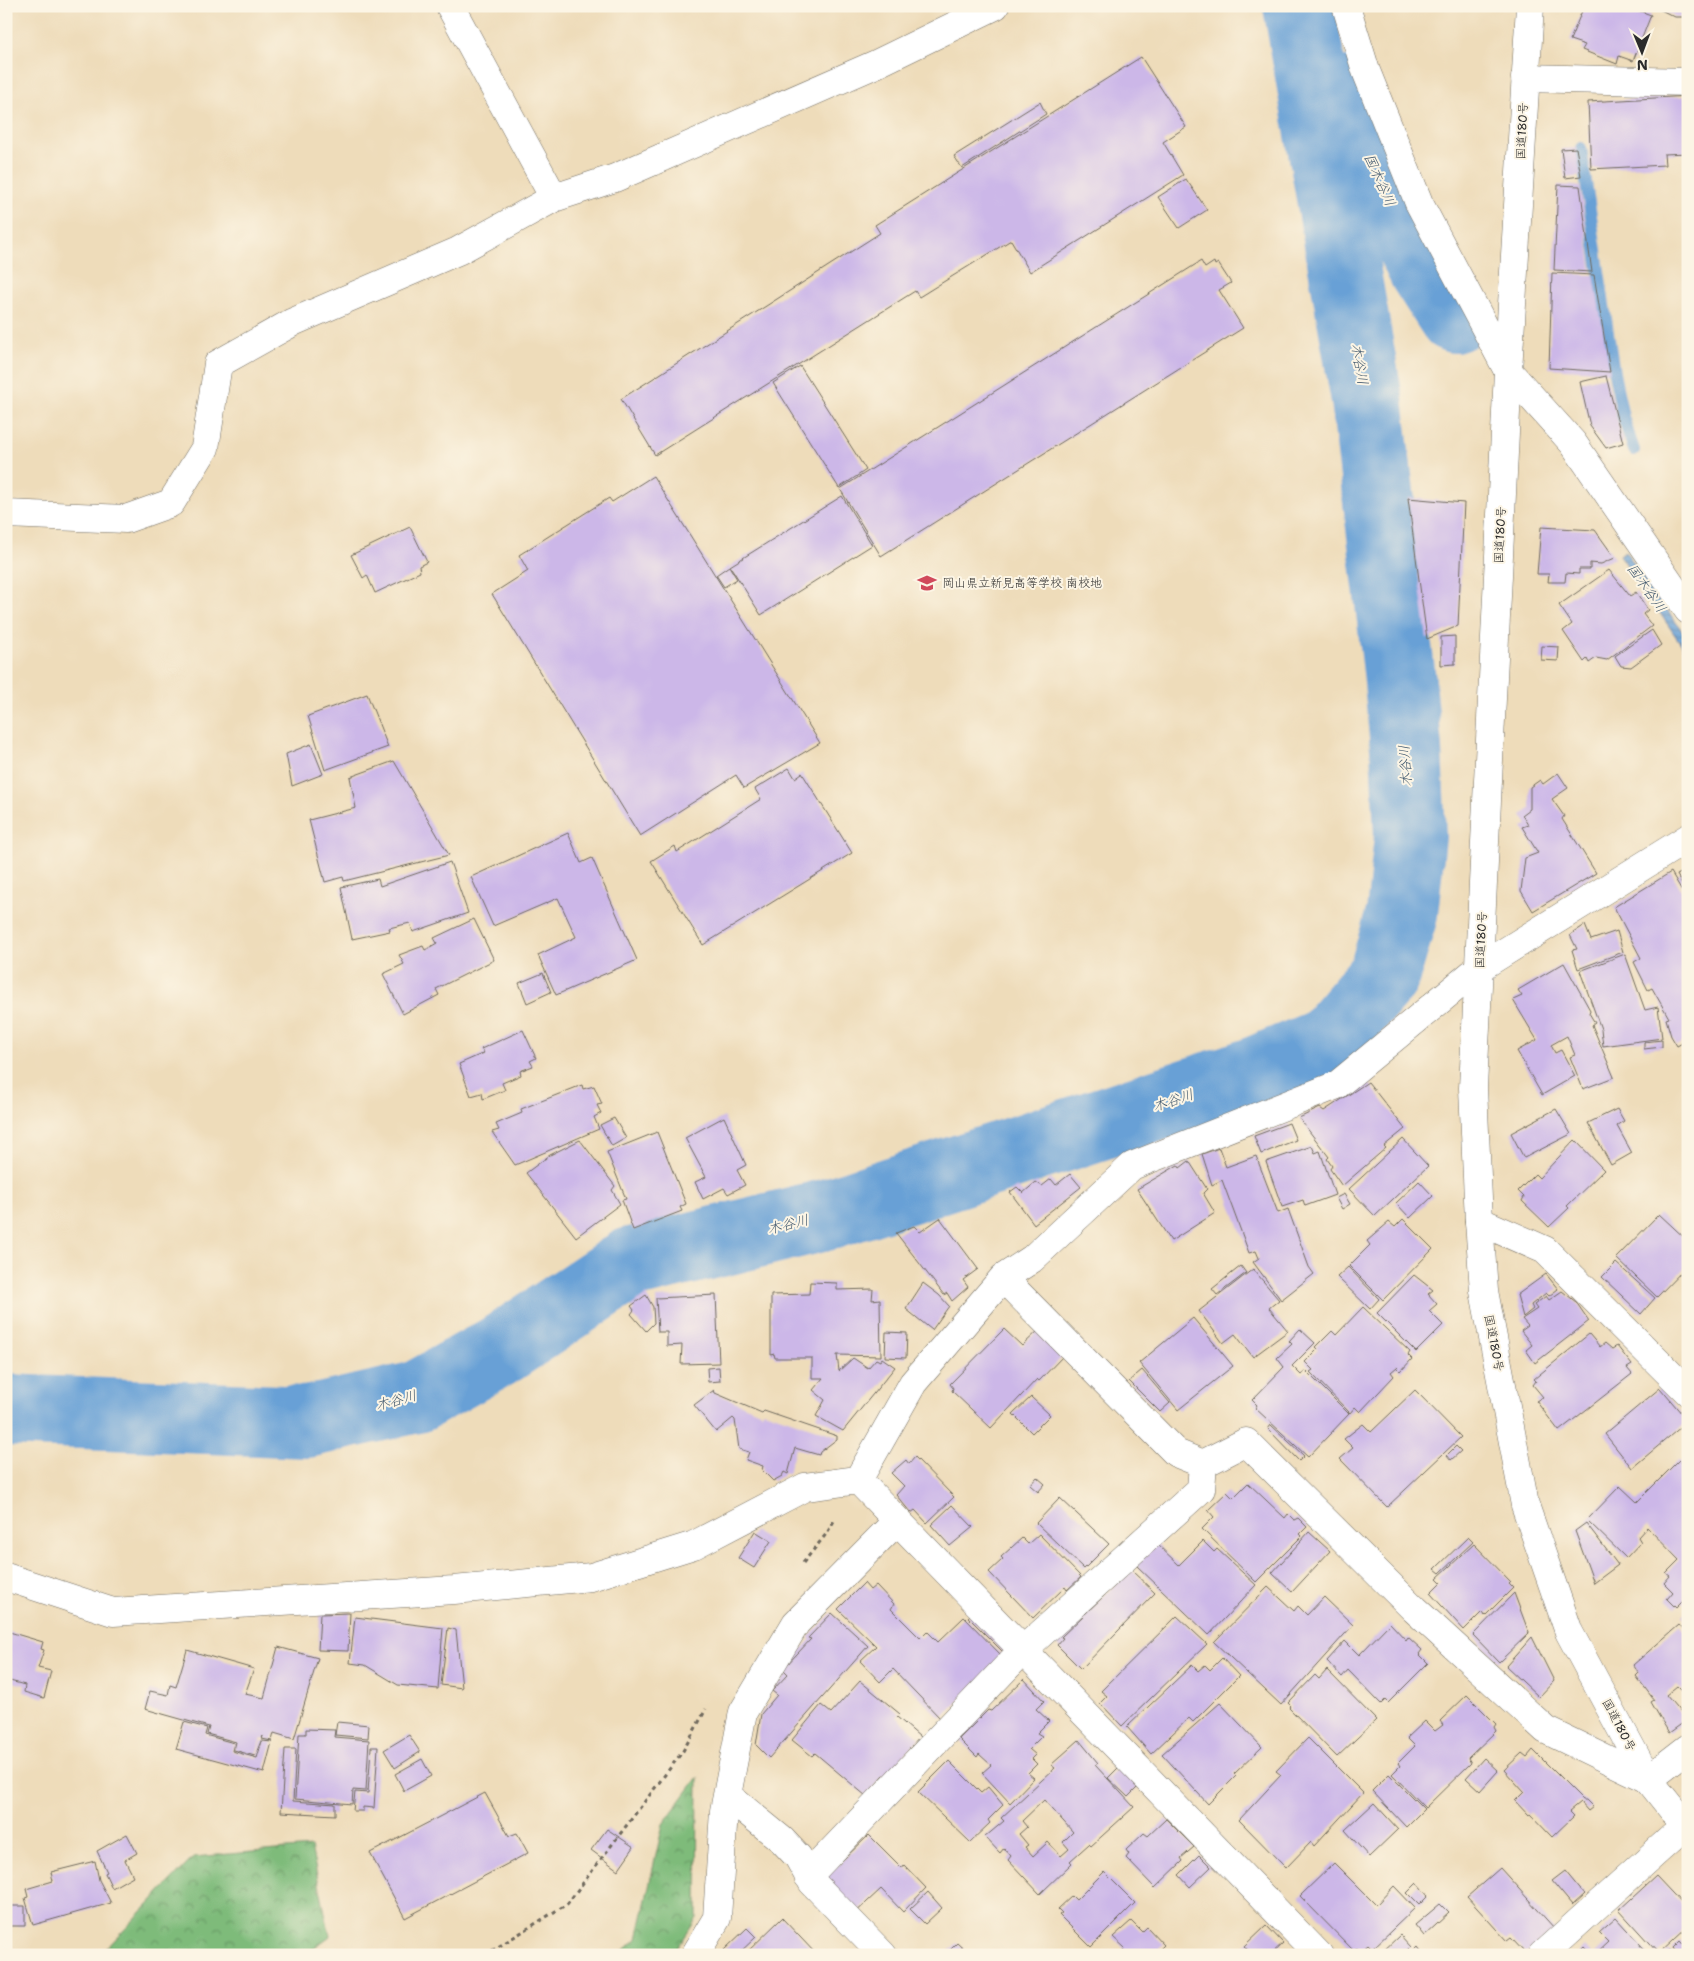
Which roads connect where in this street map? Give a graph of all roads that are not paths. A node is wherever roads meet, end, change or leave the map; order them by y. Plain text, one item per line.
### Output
1 (450, 6) edge
2 (995, 6) edge
3 (1346, 6) edge
4 (1530, 6) edge
5 (1525, 78) junction
6 (1688, 82) edge
7 (554, 198) junction
8 (1508, 371) junction
9 (6, 514) edge
10 (1688, 610) edge
11 (1688, 838) edge
12 (1479, 968) junction
13 (1479, 1221) junction
14 (1004, 1278) junction
15 (1688, 1392) edge
16 (1203, 1464) junction
17 (858, 1480) junction
18 (897, 1520) junction
19 (6, 1577) edge
20 (1023, 1650) junction
21 (1688, 1748) edge
22 (1648, 1779) junction
23 (727, 1795) junction
24 (1687, 1827) edge
25 (808, 1876) junction
26 (695, 1955) edge
27 (883, 1955) edge
28 (1319, 1955) edge
29 (1542, 1955) edge

1 - 7 main road
2 - 7 main road
3 - 8 main road
4 - 5 main road, 国道180号
5 - 6 main road
5 - 8 main road, 国道180号
7 - 9 main road
8 - 10 main road
8 - 12 main road, 国道180号
11 - 12 main road
12 - 13 main road, 国道180号
12 - 14 main road
13 - 15 main road
13 - 22 main road, 国道180号
14 - 16 main road
14 - 17 main road
16 - 20 main road
16 - 22 main road
17 - 18 main road
17 - 19 main road
18 - 20 main road
18 - 23 main road
20 - 25 main road
20 - 28 main road
21 - 22 main road
22 - 24 main road, 国道180号
23 - 25 main road
23 - 26 main road
24 - 29 main road
25 - 27 main road

